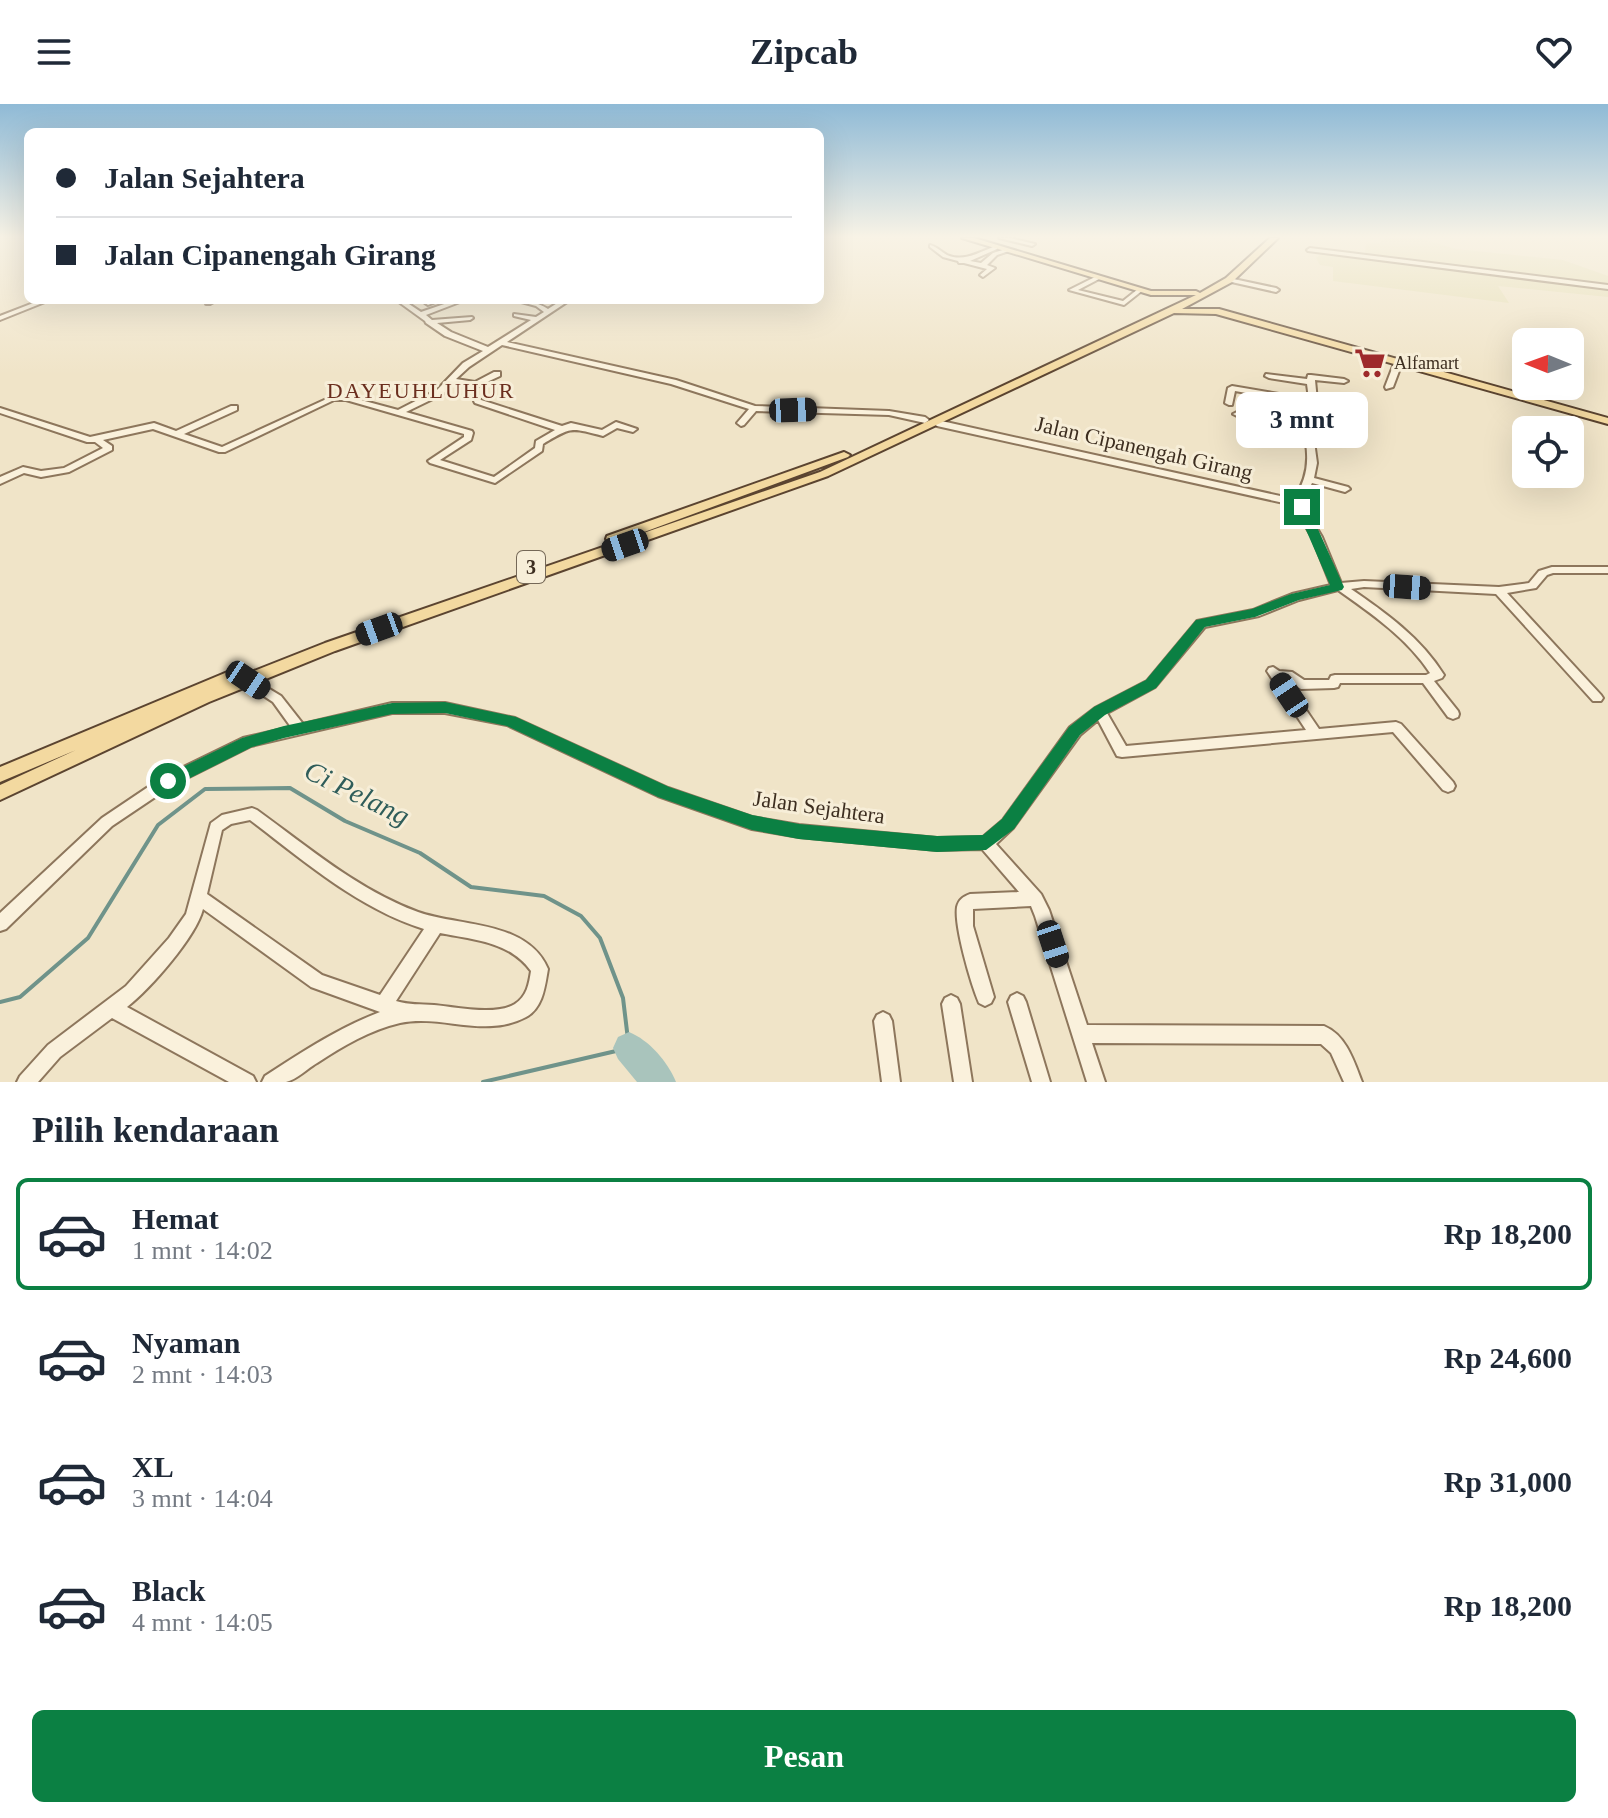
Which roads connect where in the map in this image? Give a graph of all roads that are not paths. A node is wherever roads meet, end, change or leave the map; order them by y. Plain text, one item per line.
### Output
1 (1085, 284) edge
2 (1117, 284) edge
3 (1215, 284) edge
4 (1222, 284) edge
5 (1246, 284) edge
6 (1581, 284) edge
7 (1608, 287) edge
8 (1140, 290) junction
9 (1276, 290) dead end
10 (1151, 293) junction
11 (1203, 294) junction
12 (37, 304) edge
13 (405, 304) edge
14 (451, 304) edge
15 (534, 304) edge
16 (561, 304) edge
17 (1216, 311) junction
18 (548, 312) junction
19 (1162, 313) junction
20 (420, 315) junction
21 (516, 315) dead end
22 (0, 318) edge
23 (470, 318) dead end
24 (537, 319) junction
25 (428, 322) junction
26 (502, 343) junction
27 (488, 350) junction
28 (1398, 363) junction
29 (497, 374) dead end
30 (1269, 376) dead end
31 (452, 381) junction
32 (1344, 381) dead end
33 (1310, 382) junction
34 (1389, 387) dead end
35 (478, 401) dead end
36 (1229, 403) dead end
37 (1315, 403) junction
38 (234, 408) dead end
39 (754, 408) junction
40 (0, 410) edge
41 (399, 413) junction
42 (1237, 414) dead end
43 (1608, 421) edge
44 (931, 422) junction
45 (741, 423) dead end
46 (1315, 426) junction
47 (562, 429) junction
48 (633, 429) dead end
49 (179, 433) junction
50 (98, 440) junction
51 (1311, 480) junction
52 (0, 481) edge
53 (1345, 489) dead end
54 (1297, 503) junction
55 (1608, 570) edge
56 (1339, 587) junction
57 (1499, 591) junction
58 (329, 642) junction
59 (1426, 679) junction
60 (248, 680) junction
61 (1597, 698) dead end
62 (1100, 711) junction
63 (1453, 714) dead end
64 (300, 729) junction
65 (1315, 734) junction
66 (0, 775) edge
67 (1448, 786) dead end
68 (0, 793) edge
69 (986, 843) junction
70 (199, 897) junction
71 (1035, 899) junction
72 (0, 924) edge
73 (437, 924) junction
74 (985, 997) dead end
75 (1017, 1002) dead end
76 (385, 1003) junction
77 (951, 1004) dead end
78 (114, 1009) junction
79 (406, 1013) junction
80 (883, 1021) dead end
81 (1081, 1034) junction
82 (26, 1082) edge
83 (247, 1082) edge
84 (271, 1082) edge
85 (891, 1082) edge
86 (963, 1082) edge
87 (1041, 1082) edge
88 (1096, 1082) edge
89 (1353, 1082) edge

1 - 8 street
2 - 8 main road
3 - 11 main road, 3
4 - 11 main road, 3
5 - 9 street
6 - 7 street
8 - 10 main road
10 - 11 main road
10 - 19 main road
11 - 17 main road
11 - 19 main road, 3
12 - 22 street
13 - 20 street
14 - 20 street
15 - 18 street
16 - 18 street
17 - 19 main road
17 - 28 main road
18 - 24 street
19 - 44 main road, 3
20 - 25 street
21 - 24 street
23 - 25 street
24 - 26 street
25 - 27 street
26 - 27 street
26 - 39 street, Jalan Cipanengah Girang
27 - 31 street
28 - 34 street
28 - 43 main road
29 - 31 street
30 - 33 street
31 - 41 street
32 - 33 street
33 - 37 street
35 - 47 street
36 - 37 street
37 - 46 street
38 - 49 street
39 - 44 street, Jalan Cipanengah Girang
39 - 45 street
40 - 50 street
41 - 47 street
41 - 49 street
42 - 46 street
44 - 54 street, Jalan Cipanengah Girang
44 - 58 main road, 3
46 - 51 street
47 - 48 street
49 - 50 street
50 - 52 street
51 - 53 street
51 - 54 street
54 - 56 street
55 - 57 street
56 - 57 street
56 - 59 street
56 - 62 street
57 - 61 street
58 - 60 main road, 3
58 - 66 main road, 3
59 - 63 street
59 - 65 street
60 - 64 street
60 - 68 main road, 3
62 - 65 street
62 - 69 street
64 - 69 street, Jalan Sejahtera
64 - 72 street, Jalan Sejahtera
65 - 67 street
69 - 71 street
70 - 73 street
70 - 76 street
70 - 78 street
71 - 74 street
71 - 81 street
73 - 76 street
73 - 79 street
75 - 87 street
76 - 79 street
77 - 86 street
78 - 82 street
78 - 83 street
79 - 84 street
80 - 85 street
81 - 88 street
81 - 89 street

